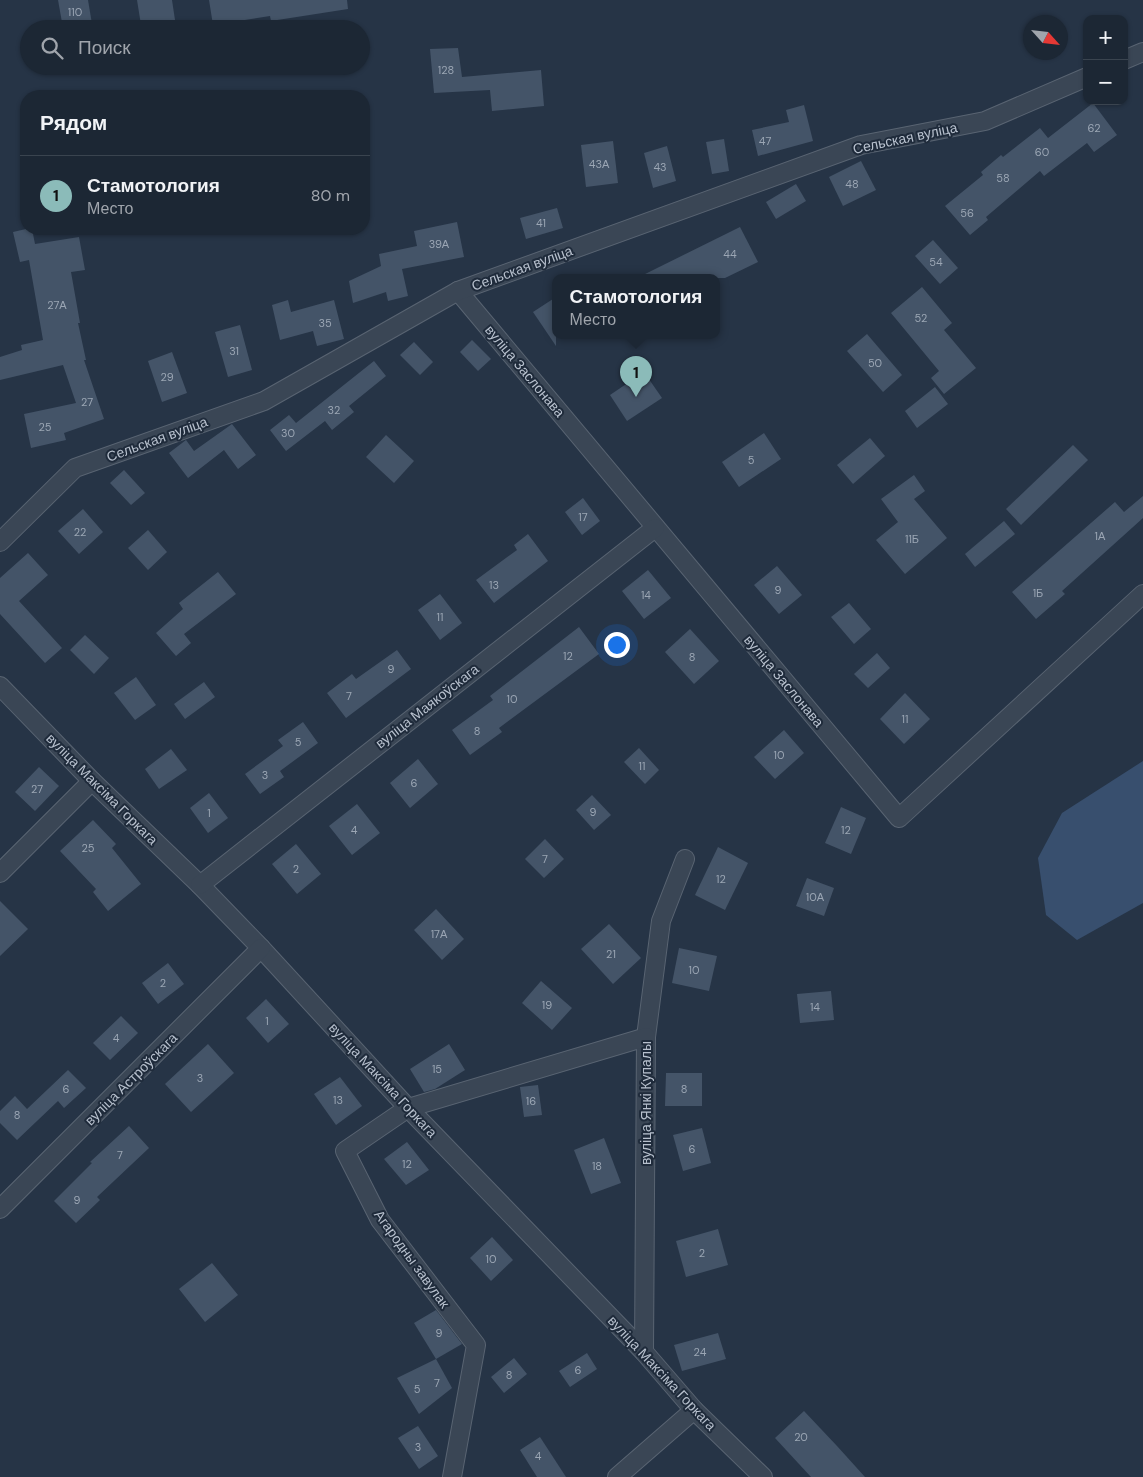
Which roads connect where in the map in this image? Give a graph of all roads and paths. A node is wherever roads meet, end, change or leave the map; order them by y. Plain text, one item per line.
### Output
1 (1143, 52) edge
2 (1128, 58) edge
3 (1083, 79) edge
4 (458, 291) junction
5 (655, 528) junction
6 (0, 542) edge
7 (1143, 594) edge
8 (0, 686) edge
9 (92, 781) junction
10 (685, 859) dead end
11 (0, 873) edge
12 (200, 885) junction
13 (261, 948) junction
14 (646, 1037) junction
15 (408, 1108) junction
16 (0, 1209) edge
17 (644, 1352) junction
18 (694, 1410) junction
19 (452, 1477) edge
20 (617, 1477) edge
21 (763, 1477) edge

1 - 2 street
3 - 4 street, Сельская вуліца
4 - 5 street, вуліца Заслонава
4 - 6 street, Сельская вуліца
5 - 7 street, вуліца Заслонава
5 - 12 street, вуліца Маякоўскага
8 - 9 street, вуліца Максіма Горкага
9 - 11 street
9 - 12 street, вуліца Максіма Горкага
10 - 14 street, вуліца Янкі Купалы
12 - 13 street, вуліца Максіма Горкага
13 - 15 street, вуліца Максіма Горкага
13 - 16 street, вуліца Астроўскага
14 - 15 street, Агародны завулак
14 - 17 street, вуліца Янкі Купалы
15 - 17 street, вуліца Максіма Горкага
15 - 19 street, Агародны завулак
17 - 18 street, вуліца Максіма Горкага
18 - 20 street
18 - 21 street, вуліца Максіма Горкага

